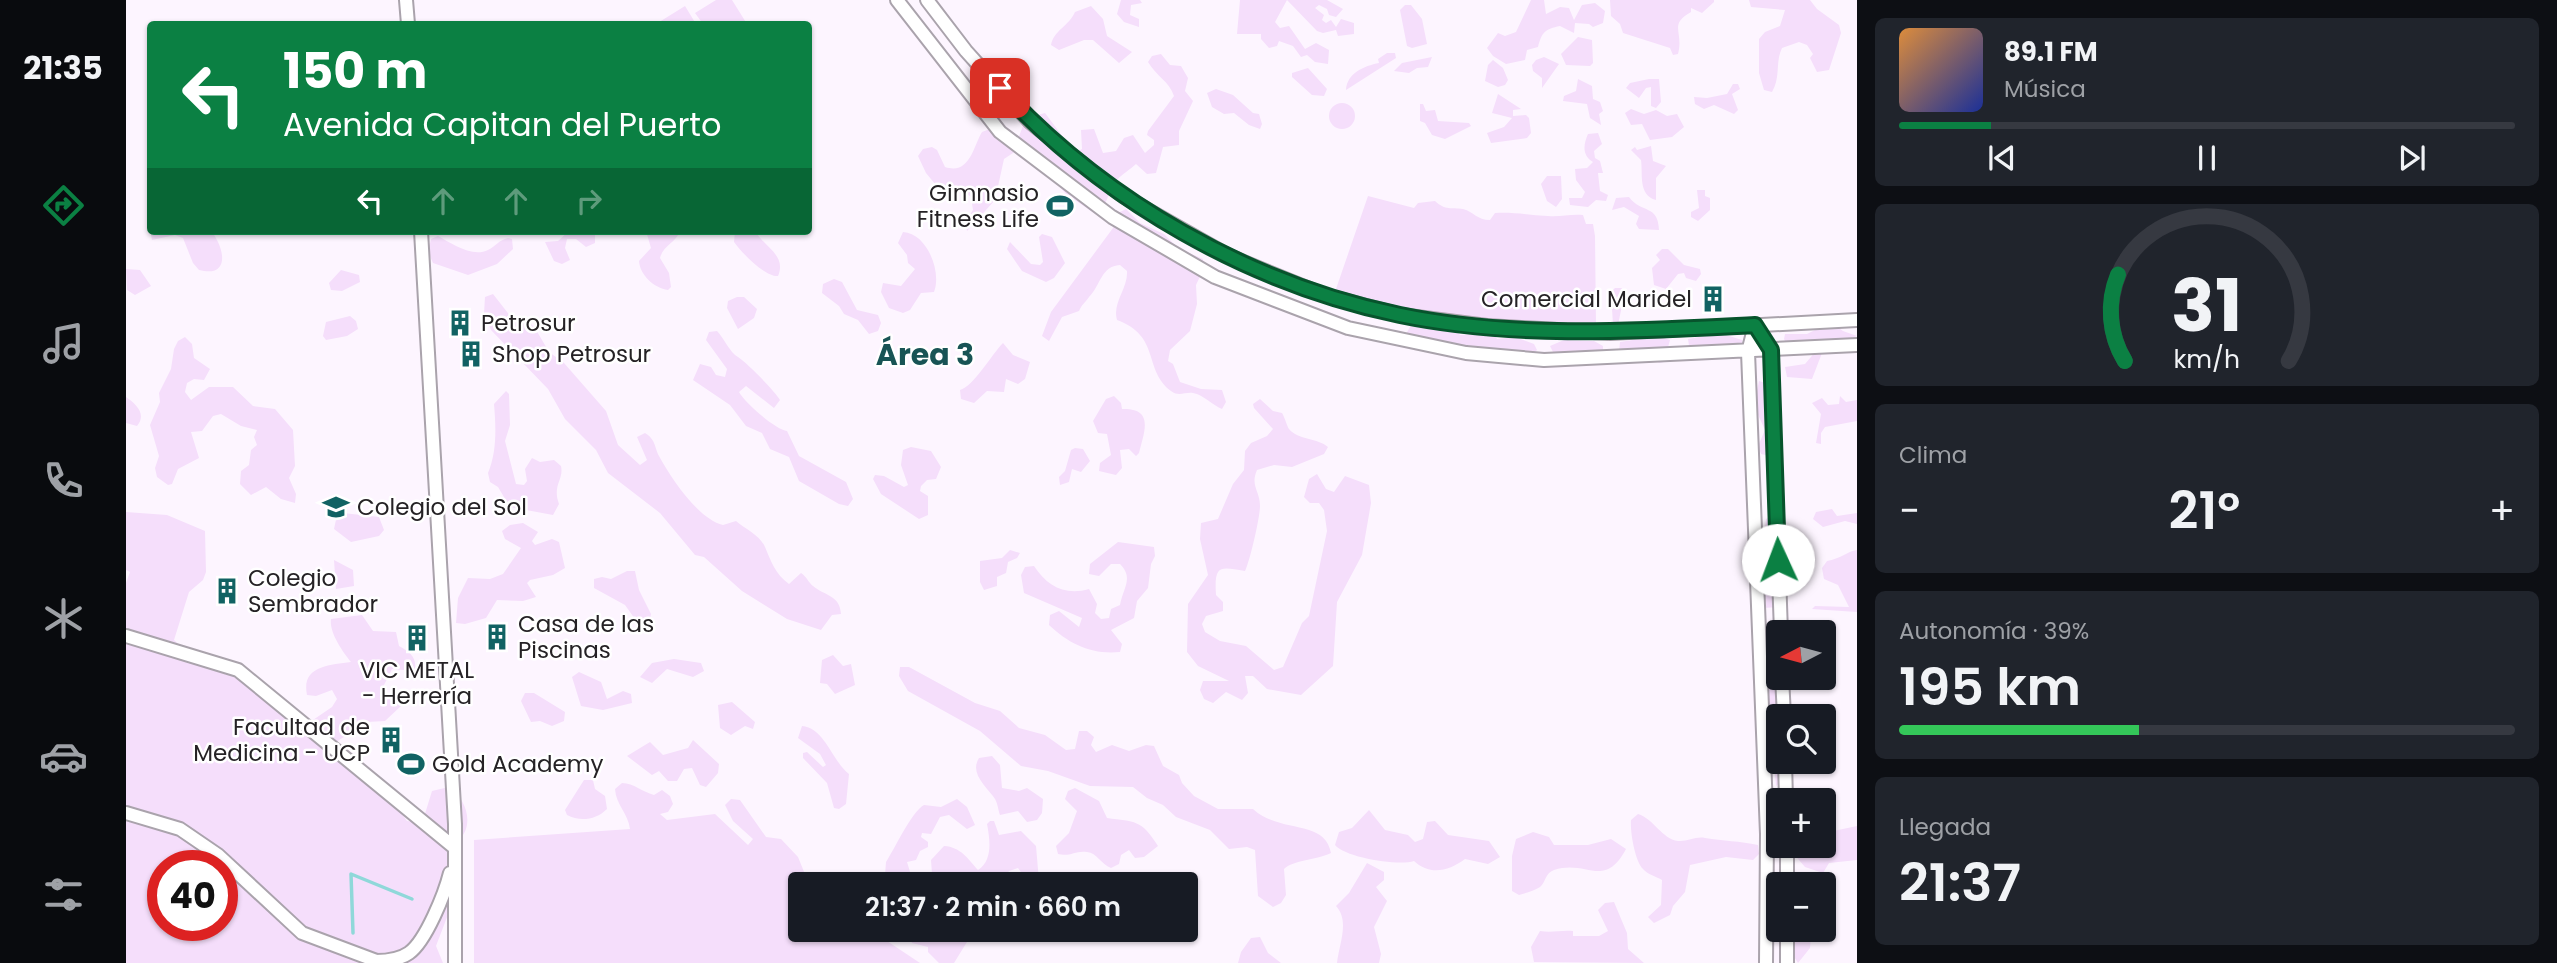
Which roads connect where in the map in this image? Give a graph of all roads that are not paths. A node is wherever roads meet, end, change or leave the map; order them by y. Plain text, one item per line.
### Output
1 (406, 0) edge
2 (897, 0) edge
3 (927, 0) edge
4 (408, 21) edge
5 (421, 235) edge
6 (1857, 320) edge
7 (1755, 325) junction
8 (1857, 345) edge
9 (1771, 350) junction
10 (1748, 352) junction
11 (1781, 620) edge
12 (126, 636) edge
13 (126, 813) edge
14 (455, 851) junction
15 (1787, 942) edge
16 (379, 962) edge
17 (456, 963) edge
18 (1766, 963) edge
19 (1787, 963) edge

1 - 4 street
2 - 10 street
3 - 7 street
5 - 14 street
6 - 7 street
7 - 9 street
7 - 10 street
8 - 9 street
9 - 10 street
9 - 11 street
10 - 18 street
12 - 14 street
13 - 16 street
14 - 16 street
14 - 17 street
15 - 19 street

